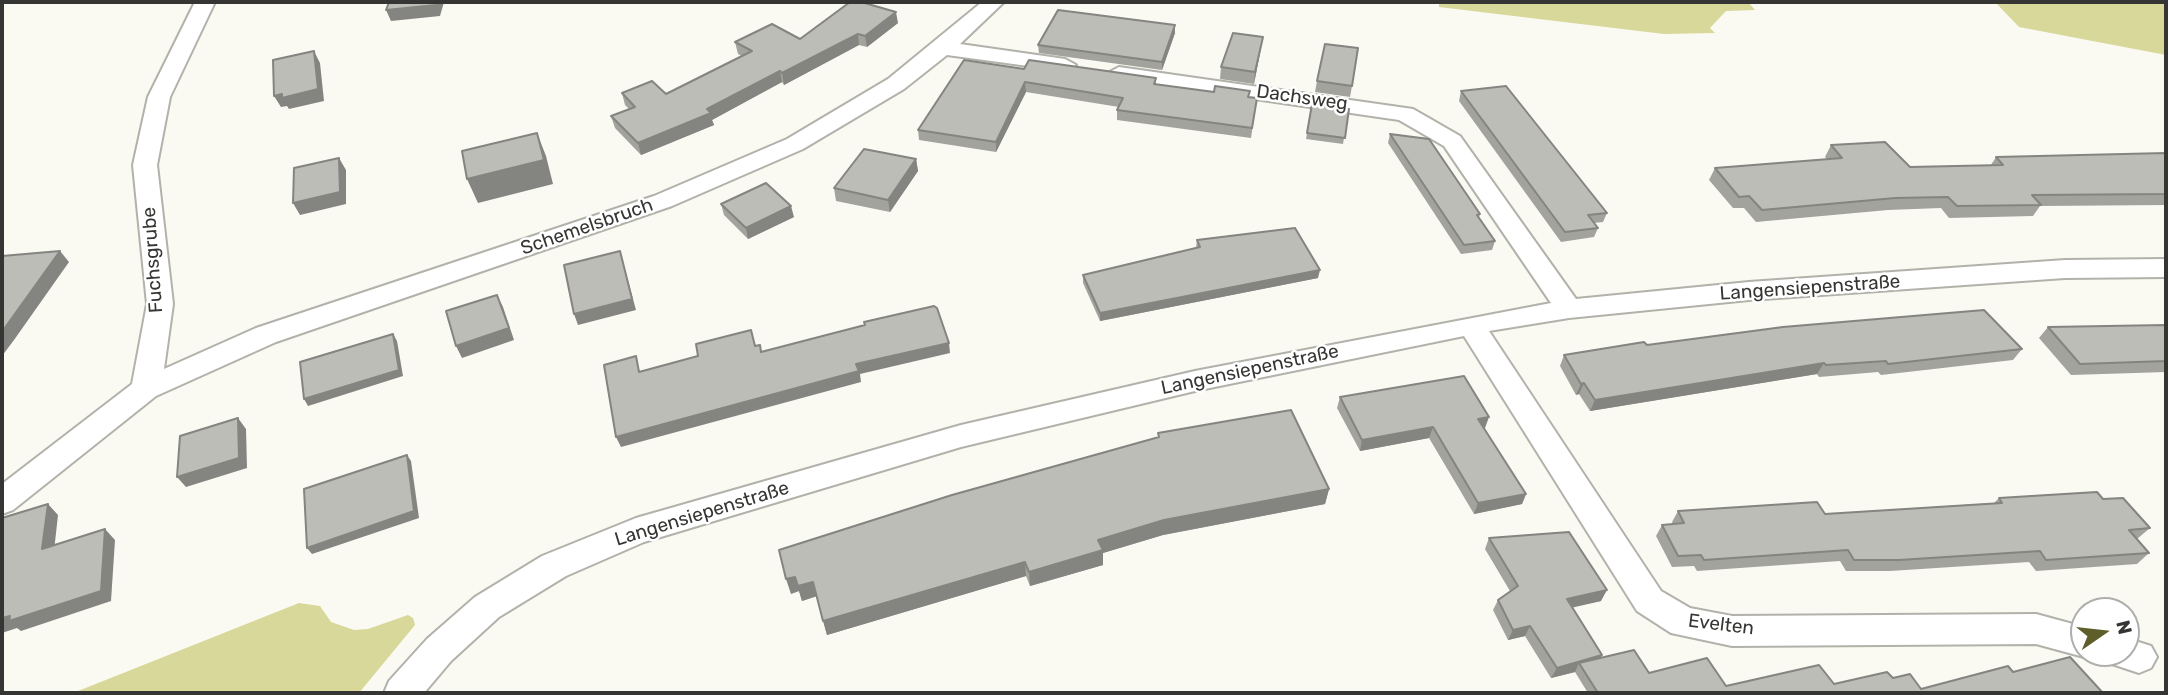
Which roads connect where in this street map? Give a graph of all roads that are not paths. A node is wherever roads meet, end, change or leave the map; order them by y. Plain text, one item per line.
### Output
1 (205, 2) edge
2 (994, 2) edge
3 (943, 48) junction
4 (2166, 268) edge
5 (1569, 309) junction
6 (1471, 325) junction
7 (146, 389) junction
8 (2, 501) edge
9 (2070, 638) edge
10 (402, 693) edge

1 - 7 street, Fuchsgrube
2 - 3 street, Schemelsbruch
3 - 5 street, Dachsweg
3 - 7 street, Schemelsbruch
4 - 5 street, Langensiepenstraße
5 - 6 street, Langensiepenstraße
6 - 9 street, Evelten
6 - 10 street, Langensiepenstraße
7 - 8 street

